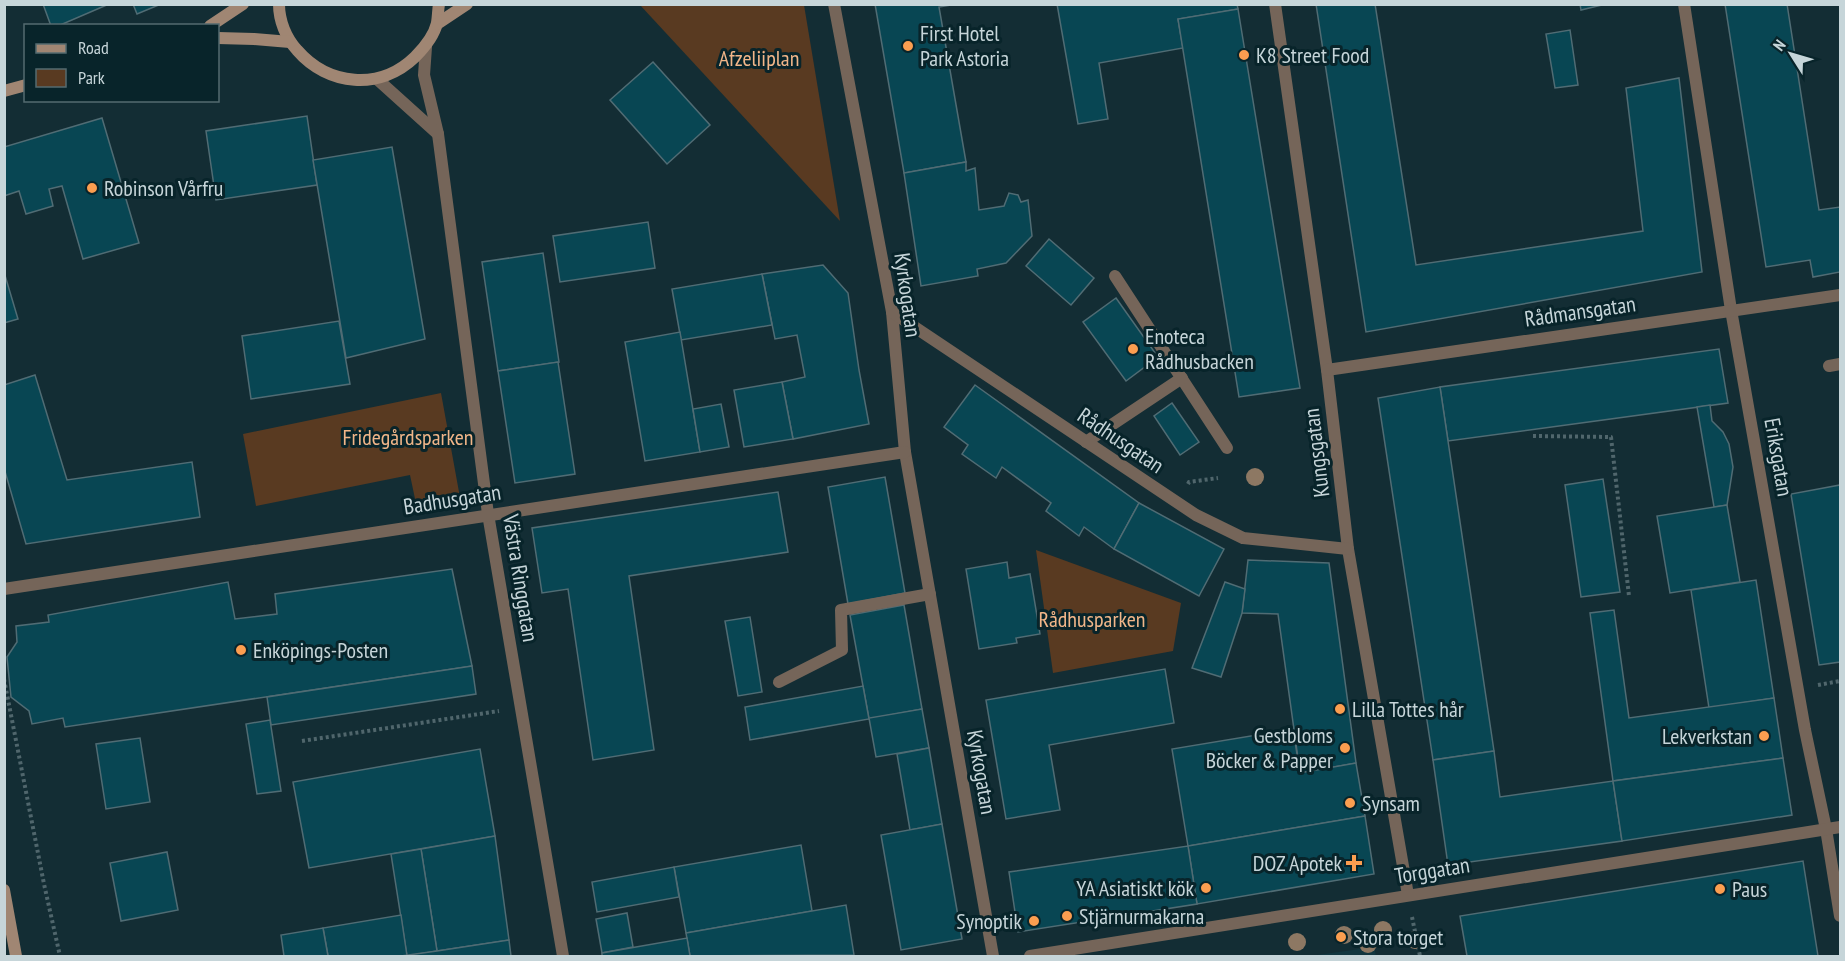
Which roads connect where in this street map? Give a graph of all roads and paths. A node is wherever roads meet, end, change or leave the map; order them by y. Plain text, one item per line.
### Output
1 (243, 4) edge
2 (279, 4) edge
3 (439, 4) edge
4 (467, 4) edge
5 (834, 4) edge
6 (1275, 4) edge
7 (1684, 4) edge
8 (213, 24) edge
9 (437, 24) junction
10 (219, 38) edge
11 (290, 42) junction
12 (426, 47) junction
13 (377, 79) junction
14 (24, 86) edge
15 (4, 91) edge
16 (438, 135) junction
17 (1115, 276) dead end
18 (1840, 295) edge
19 (1731, 310) junction
20 (892, 312) junction
21 (1327, 370) junction
22 (1182, 378) junction
23 (1533, 436) dead end
24 (1086, 442) junction
25 (1227, 448) dead end
26 (905, 452) junction
27 (1218, 478) dead end
28 (1189, 482) dead end
29 (488, 514) junction
30 (1348, 549) junction
31 (4, 589) edge
32 (930, 594) junction
33 (1629, 596) dead end
34 (4, 679) edge
35 (779, 682) dead end
36 (521, 707) junction
37 (302, 741) dead end
38 (1840, 827) edge
39 (1826, 830) junction
40 (4, 890) edge
41 (1408, 895) junction
42 (1840, 916) edge
43 (1050, 955) edge
44 (16, 957) edge
45 (60, 957) edge
46 (563, 957) edge
47 (993, 957) edge
48 (1030, 957) edge
49 (1419, 957) edge

1 - 8 street
2 - 11 street
3 - 9 street
4 - 9 street
5 - 20 street, Kyrkogatan
6 - 21 street, Kungsgatan
7 - 19 street, Eriksgatan
9 - 12 street
10 - 11 street
11 - 13 street
12 - 13 street
12 - 16 street, Västra Ringgatan
13 - 16 street
14 - 15 street
16 - 29 street, Västra Ringgatan
17 - 22 street
18 - 19 street, Rådmansgatan
19 - 21 street, Rådmansgatan
19 - 39 street, Eriksgatan
20 - 24 street, Rådhusgatan
20 - 26 street, Kyrkogatan
21 - 30 street, Kungsgatan
22 - 24 street
22 - 25 street
23 - 33 path
24 - 30 street, Rådhusgatan
26 - 29 street, Badhusgatan
26 - 32 street, Kyrkogatan
27 - 28 path
29 - 31 street, Badhusgatan
29 - 36 street, Västra Ringgatan
30 - 41 street, Kungsgatan
32 - 35 street
32 - 47 street, Kyrkogatan
34 - 45 path
36 - 37 path
36 - 46 street, Västra Ringgatan
38 - 39 street, Torggatan
39 - 41 street, Torggatan
39 - 42 street, Eriksgatan
40 - 44 street
41 - 43 street, Torggatan
41 - 49 path
43 - 48 street, Torggatan

